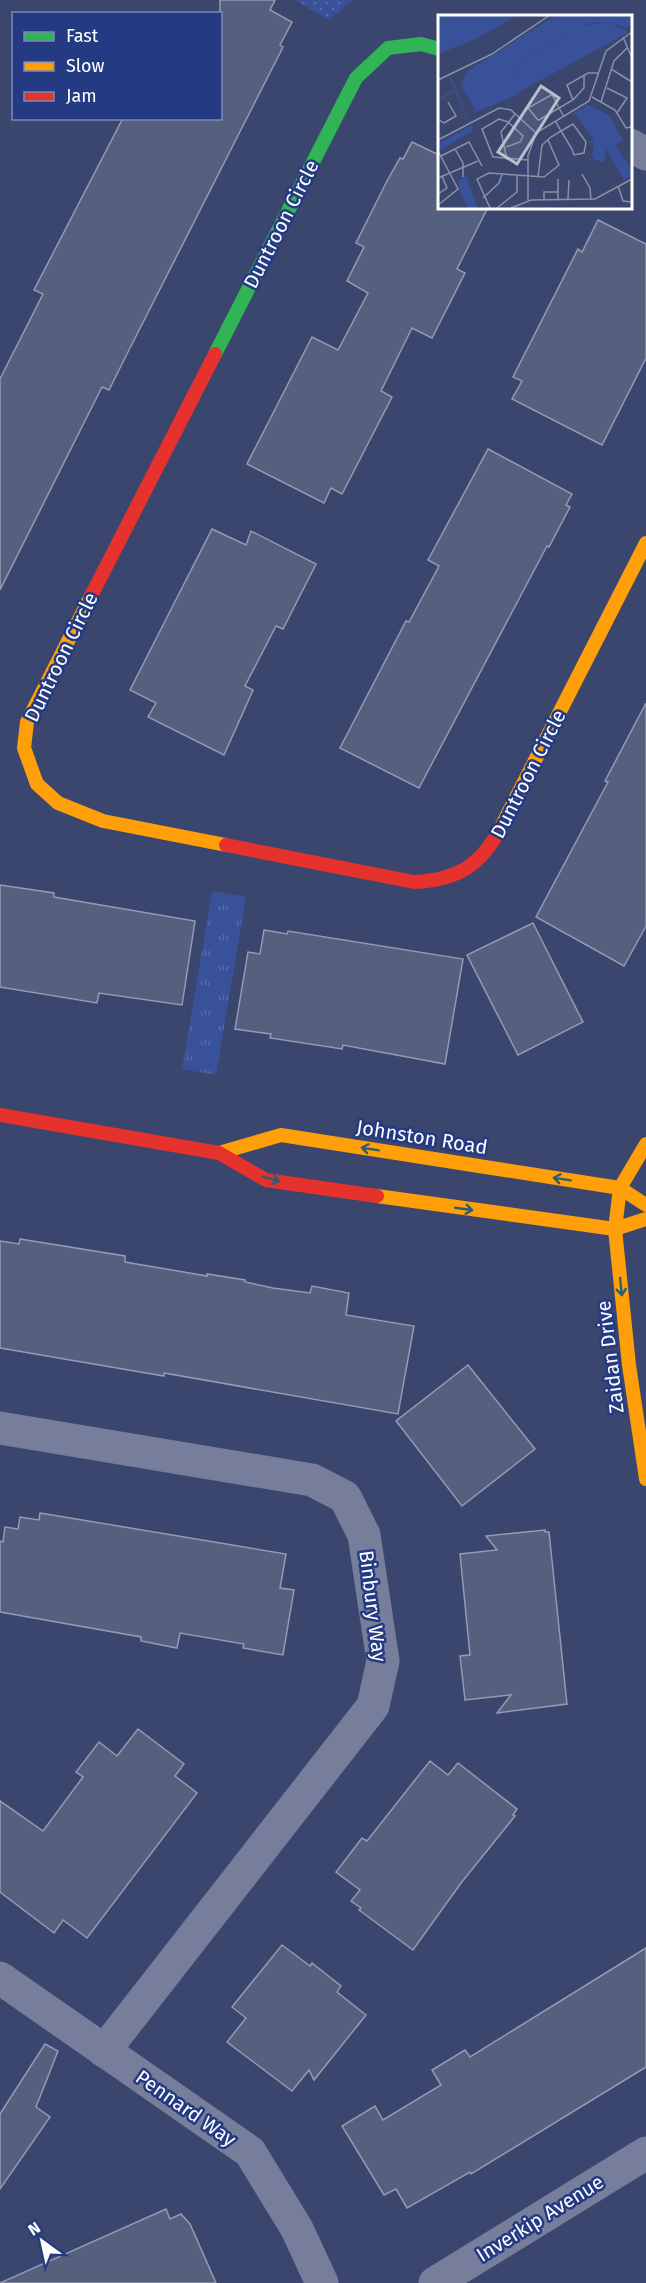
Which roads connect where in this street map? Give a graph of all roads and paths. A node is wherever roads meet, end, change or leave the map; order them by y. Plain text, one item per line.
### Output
1 (438, 49) edge
2 (631, 146) edge
3 (646, 154) edge
4 (646, 543) edge
5 (0, 1115) edge
6 (646, 1144) edge
7 (219, 1153) junction
8 (620, 1188) junction
9 (646, 1205) edge
10 (646, 1219) edge
11 (615, 1229) junction
12 (0, 1428) edge
13 (646, 1479) edge
14 (0, 1978) edge
15 (104, 2051) junction
16 (646, 2153) edge
17 (322, 2283) edge
18 (435, 2283) edge

1 - 4 street, Duntroon Circle
2 - 3 street
5 - 7 street, Johnston Road
6 - 8 street
8 -> 7 street, Johnston Road
7 -> 11 street, Johnston Road
8 - 9 street, Johnston Road
8 - 11 street
10 - 11 street, Johnston Road
11 -> 13 street, Zaidan Drive
12 - 15 street, Binbury Way
14 - 15 street, Pennard Way
15 - 17 street, Pennard Way
16 - 18 street, Inverkip Avenue

